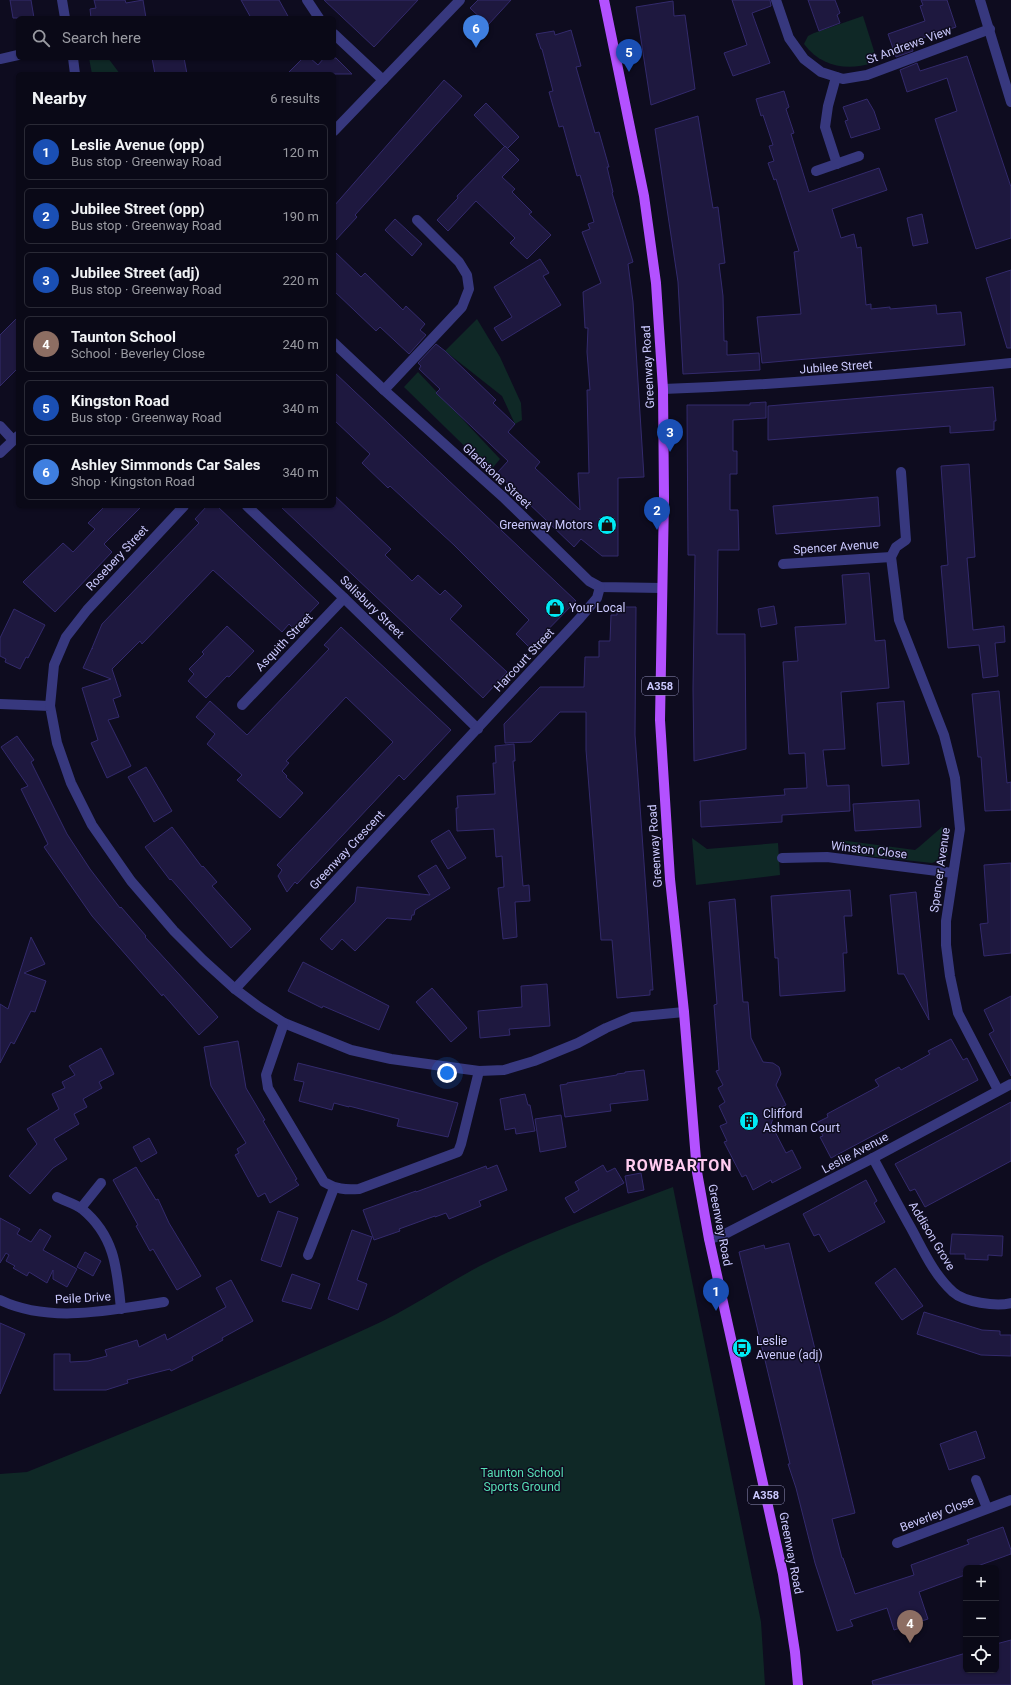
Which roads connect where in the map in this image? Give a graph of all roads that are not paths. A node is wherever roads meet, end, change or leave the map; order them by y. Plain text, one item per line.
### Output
1 (62, 0) edge
2 (307, 0) edge
3 (460, 0) edge
4 (604, 0) edge
5 (776, 0) edge
6 (980, 0) edge
7 (65, 16) edge
8 (318, 16) edge
9 (990, 30) junction
10 (336, 36) edge
11 (16, 55) edge
12 (0, 59) edge
13 (73, 60) edge
14 (75, 72) edge
15 (836, 77) junction
16 (383, 80) junction
17 (1011, 102) edge
18 (336, 129) edge
19 (859, 156) dead end
20 (837, 164) junction
21 (816, 171) dead end
22 (417, 220) dead end
23 (336, 345) edge
24 (1011, 363) edge
25 (664, 389) junction
26 (384, 390) junction
27 (0, 426) edge
28 (16, 438) edge
29 (0, 453) edge
30 (901, 472) dead end
31 (182, 508) edge
32 (249, 508) edge
33 (891, 557) junction
34 (783, 564) dead end
35 (600, 587) junction
36 (662, 588) junction
37 (344, 598) junction
38 (0, 704) edge
39 (242, 705) dead end
40 (50, 706) junction
41 (478, 729) junction
42 (782, 858) dead end
43 (953, 873) junction
44 (235, 989) junction
45 (684, 1012) junction
46 (284, 1023) junction
47 (479, 1071) junction
48 (1011, 1084) edge
49 (998, 1090) junction
50 (873, 1158) junction
51 (101, 1183) dead end
52 (334, 1188) junction
53 (57, 1197) dead end
54 (81, 1208) junction
55 (709, 1240) junction
56 (308, 1255) dead end
57 (0, 1300) edge
58 (164, 1302) dead end
59 (1011, 1303) edge
60 (121, 1309) junction
61 (976, 1480) dead end
62 (1011, 1500) edge
63 (987, 1508) junction
64 (897, 1543) dead end
65 (798, 1685) edge

1 - 7 street
2 - 8 street
3 - 16 street
4 - 25 main road, Greenway Road / A358
5 - 15 street, St Andrews View
6 - 9 street
9 - 15 street, St Andrews View
9 - 17 street
10 - 16 street
11 - 12 street
13 - 14 street
15 - 20 street
16 - 18 street
19 - 20 street
20 - 21 street
22 - 26 street
23 - 26 street, Gladstone Street
24 - 25 street, Jubilee Street
25 - 36 main road, Greenway Road / A358
26 - 35 street, Gladstone Street
27 - 28 street
28 - 29 street
30 - 33 street, Spencer Avenue
31 - 40 street, Rosebery Street
32 - 37 street, Salisbury Street
33 - 34 street, Spencer Avenue
33 - 43 street, Spencer Avenue
35 - 36 street
35 - 41 street, Harcourt Street
36 - 45 main road, Greenway Road / A358
37 - 39 street, Asquith Street
37 - 41 street, Salisbury Street
38 - 40 street
40 - 44 street
41 - 44 street, Greenway Crescent
42 - 43 street, Winston Close
43 - 49 street, Spencer Avenue
44 - 46 street
45 - 47 street
45 - 55 main road, Greenway Road / A358
46 - 47 street
46 - 52 street
47 - 52 street
48 - 49 street, Leslie Avenue
49 - 50 street, Leslie Avenue
50 - 55 street, Leslie Avenue
50 - 59 street, Addison Grove
51 - 54 street
52 - 56 street
53 - 54 street, Peile Drive
54 - 60 street, Peile Drive
55 - 65 main road, Greenway Road / A358
57 - 60 street, Peile Drive
58 - 60 street, Peile Drive
61 - 63 street, Beverley Close
62 - 63 street, Beverley Close
63 - 64 street, Beverley Close

